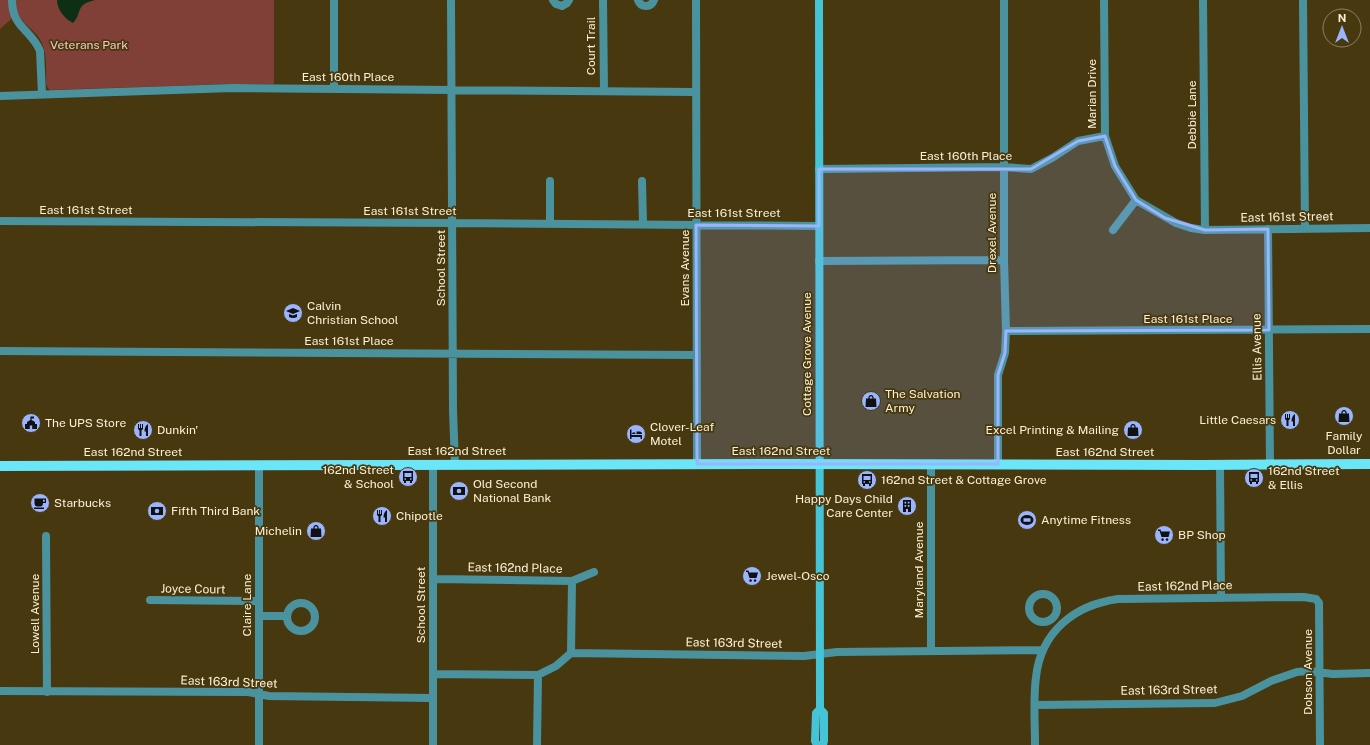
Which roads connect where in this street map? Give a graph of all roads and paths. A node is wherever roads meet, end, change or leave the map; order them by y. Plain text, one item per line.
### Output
1 (12, 0) edge
2 (334, 0) edge
3 (451, 0) edge
4 (553, 0) edge
5 (569, 0) edge
6 (603, 0) edge
7 (638, 0) edge
8 (654, 0) edge
9 (696, 0) edge
10 (819, 0) edge
11 (1004, 0) edge
12 (1104, 0) edge
13 (1203, 0) edge
14 (1303, 0) edge
15 (334, 89) junction
16 (452, 90) junction
17 (604, 91) junction
18 (696, 92) junction
19 (42, 94) junction
20 (0, 96) edge
21 (1105, 136) junction
22 (1004, 167) junction
23 (819, 170) junction
24 (550, 181) dead end
25 (642, 181) dead end
26 (1136, 200) junction
27 (0, 221) edge
28 (453, 223) junction
29 (550, 223) junction
30 (643, 224) junction
31 (696, 225) junction
32 (819, 226) junction
33 (1370, 228) edge
34 (1268, 229) junction
35 (1304, 229) junction
36 (1113, 230) dead end
37 (1204, 230) junction
38 (1004, 260) junction
39 (819, 261) junction
40 (1269, 330) junction
41 (1370, 330) edge
42 (1006, 332) junction
43 (0, 351) edge
44 (453, 354) junction
45 (697, 355) junction
46 (433, 464) junction
47 (455, 464) junction
48 (697, 464) junction
49 (819, 464) junction
50 (931, 464) junction
51 (998, 464) junction
52 (1370, 464) edge
53 (259, 465) junction
54 (1220, 465) junction
55 (1270, 465) junction
56 (0, 466) edge
57 (46, 536) dead end
58 (594, 572) dead end
59 (433, 579) junction
60 (572, 581) junction
61 (1221, 597) junction
62 (1316, 599) joint
63 (150, 600) dead end
64 (259, 602) junction
65 (259, 616) junction
66 (287, 616) dead end
67 (1052, 618) dead end
68 (1060, 625) junction
69 (1043, 650) junction
70 (932, 651) junction
71 (571, 653) junction
72 (820, 654) junction
73 (1320, 672) junction
74 (1370, 673) edge
75 (433, 674) junction
76 (538, 675) junction
77 (0, 692) edge
78 (47, 692) junction
79 (260, 695) junction
80 (433, 698) junction
81 (1034, 705) junction
82 (820, 709) junction
83 (259, 745) edge
84 (433, 745) edge
85 (537, 745) edge
86 (817, 745) edge
87 (823, 745) edge
88 (1034, 745) edge
89 (1320, 745) edge

1 - 19 street
2 - 15 street
3 - 16 street, School Street
4 - 5 street
6 - 17 street, Court Trail
7 - 8 street
9 - 18 street, Evans Avenue
10 - 23 main road, Cottage Grove Avenue
11 - 22 street, Drexel Avenue
12 - 21 street, Marian Drive
13 - 37 street, Debbie Lane
14 - 35 street
15 - 16 street, East 160th Place
15 - 19 street, East 160th Place
16 - 17 street, East 160th Place
16 - 28 street, School Street
17 - 18 street, East 160th Place
18 - 31 street, Evans Avenue
19 - 20 street, East 160th Place
21 - 22 street, East 160th Place
21 - 26 street, Marian Drive
22 - 23 street, East 160th Place
22 - 38 street, Drexel Avenue
23 - 32 main road, Cottage Grove Avenue
24 - 29 street
25 - 30 street
26 - 36 street
26 - 37 street, Marian Drive
27 - 28 street, East 161st Street
28 - 29 street, East 161st Street
28 - 44 street, School Street
29 - 30 street, East 161st Street
30 - 31 street, East 161st Street
31 - 32 street, East 161st Street
31 - 45 street, Evans Avenue
32 - 39 main road, Cottage Grove Avenue
33 - 35 street, East 161st Street
34 - 35 street, East 161st Street
34 - 37 street, East 161st Street
34 - 40 street, Ellis Avenue
38 - 39 street
38 - 42 street, Drexel Avenue
39 - 49 main road, Cottage Grove Avenue
40 - 41 street, East 161st Place
40 - 42 street, East 161st Place
40 - 55 street, Ellis Avenue
42 - 51 street, Drexel Avenue
43 - 44 street, East 161st Place
44 - 45 street, East 161st Place
44 - 47 street, School Street
45 - 48 street, Evans Avenue
46 - 47 main road, East 162nd Street
46 - 53 main road, East 162nd Street
46 - 59 street, School Street
47 - 48 main road, East 162nd Street
48 - 49 main road, East 162nd Street
49 - 50 main road, East 162nd Street
49 - 72 main road, Cottage Grove Avenue
50 - 51 main road, East 162nd Street
50 - 70 street, Maryland Avenue
51 - 54 main road, East 162nd Street
52 - 55 main road, East 162nd Street
53 - 56 main road, East 162nd Street
53 - 64 street, Claire Lane
54 - 55 main road, East 162nd Street
54 - 61 street
57 - 78 street, Lowell Avenue
58 - 60 street, East 162nd Place
59 - 60 street, East 162nd Place
59 - 75 street, School Street
60 - 71 street
61 - 62 street, East 162nd Place
61 - 68 street, East 162nd Place
62 - 73 street, Dobson Avenue
63 - 64 street, Joyce Court
64 - 65 street, Claire Lane
65 - 66 street
65 - 79 street, Claire Lane
67 - 68 street
68 - 69 street
69 - 70 street, East 163rd Street
69 - 81 street
70 - 72 street, East 163rd Street
71 - 72 street, East 163rd Street
71 - 76 street
72 - 82 main road, Cottage Grove Avenue
73 - 74 street, East 163rd Street
73 - 81 street, East 163rd Street
73 - 89 street, Dobson Avenue
75 - 76 street
75 - 80 street, School Street
76 - 85 street
77 - 78 street, East 163rd Street
78 - 79 street, East 163rd Street
79 - 80 street, East 163rd Street
79 - 83 street, Claire Lane
80 - 84 street, School Street
81 - 88 street
82 - 86 main road, Cottage Grove Avenue
82 - 87 main road, Cottage Grove Avenue

